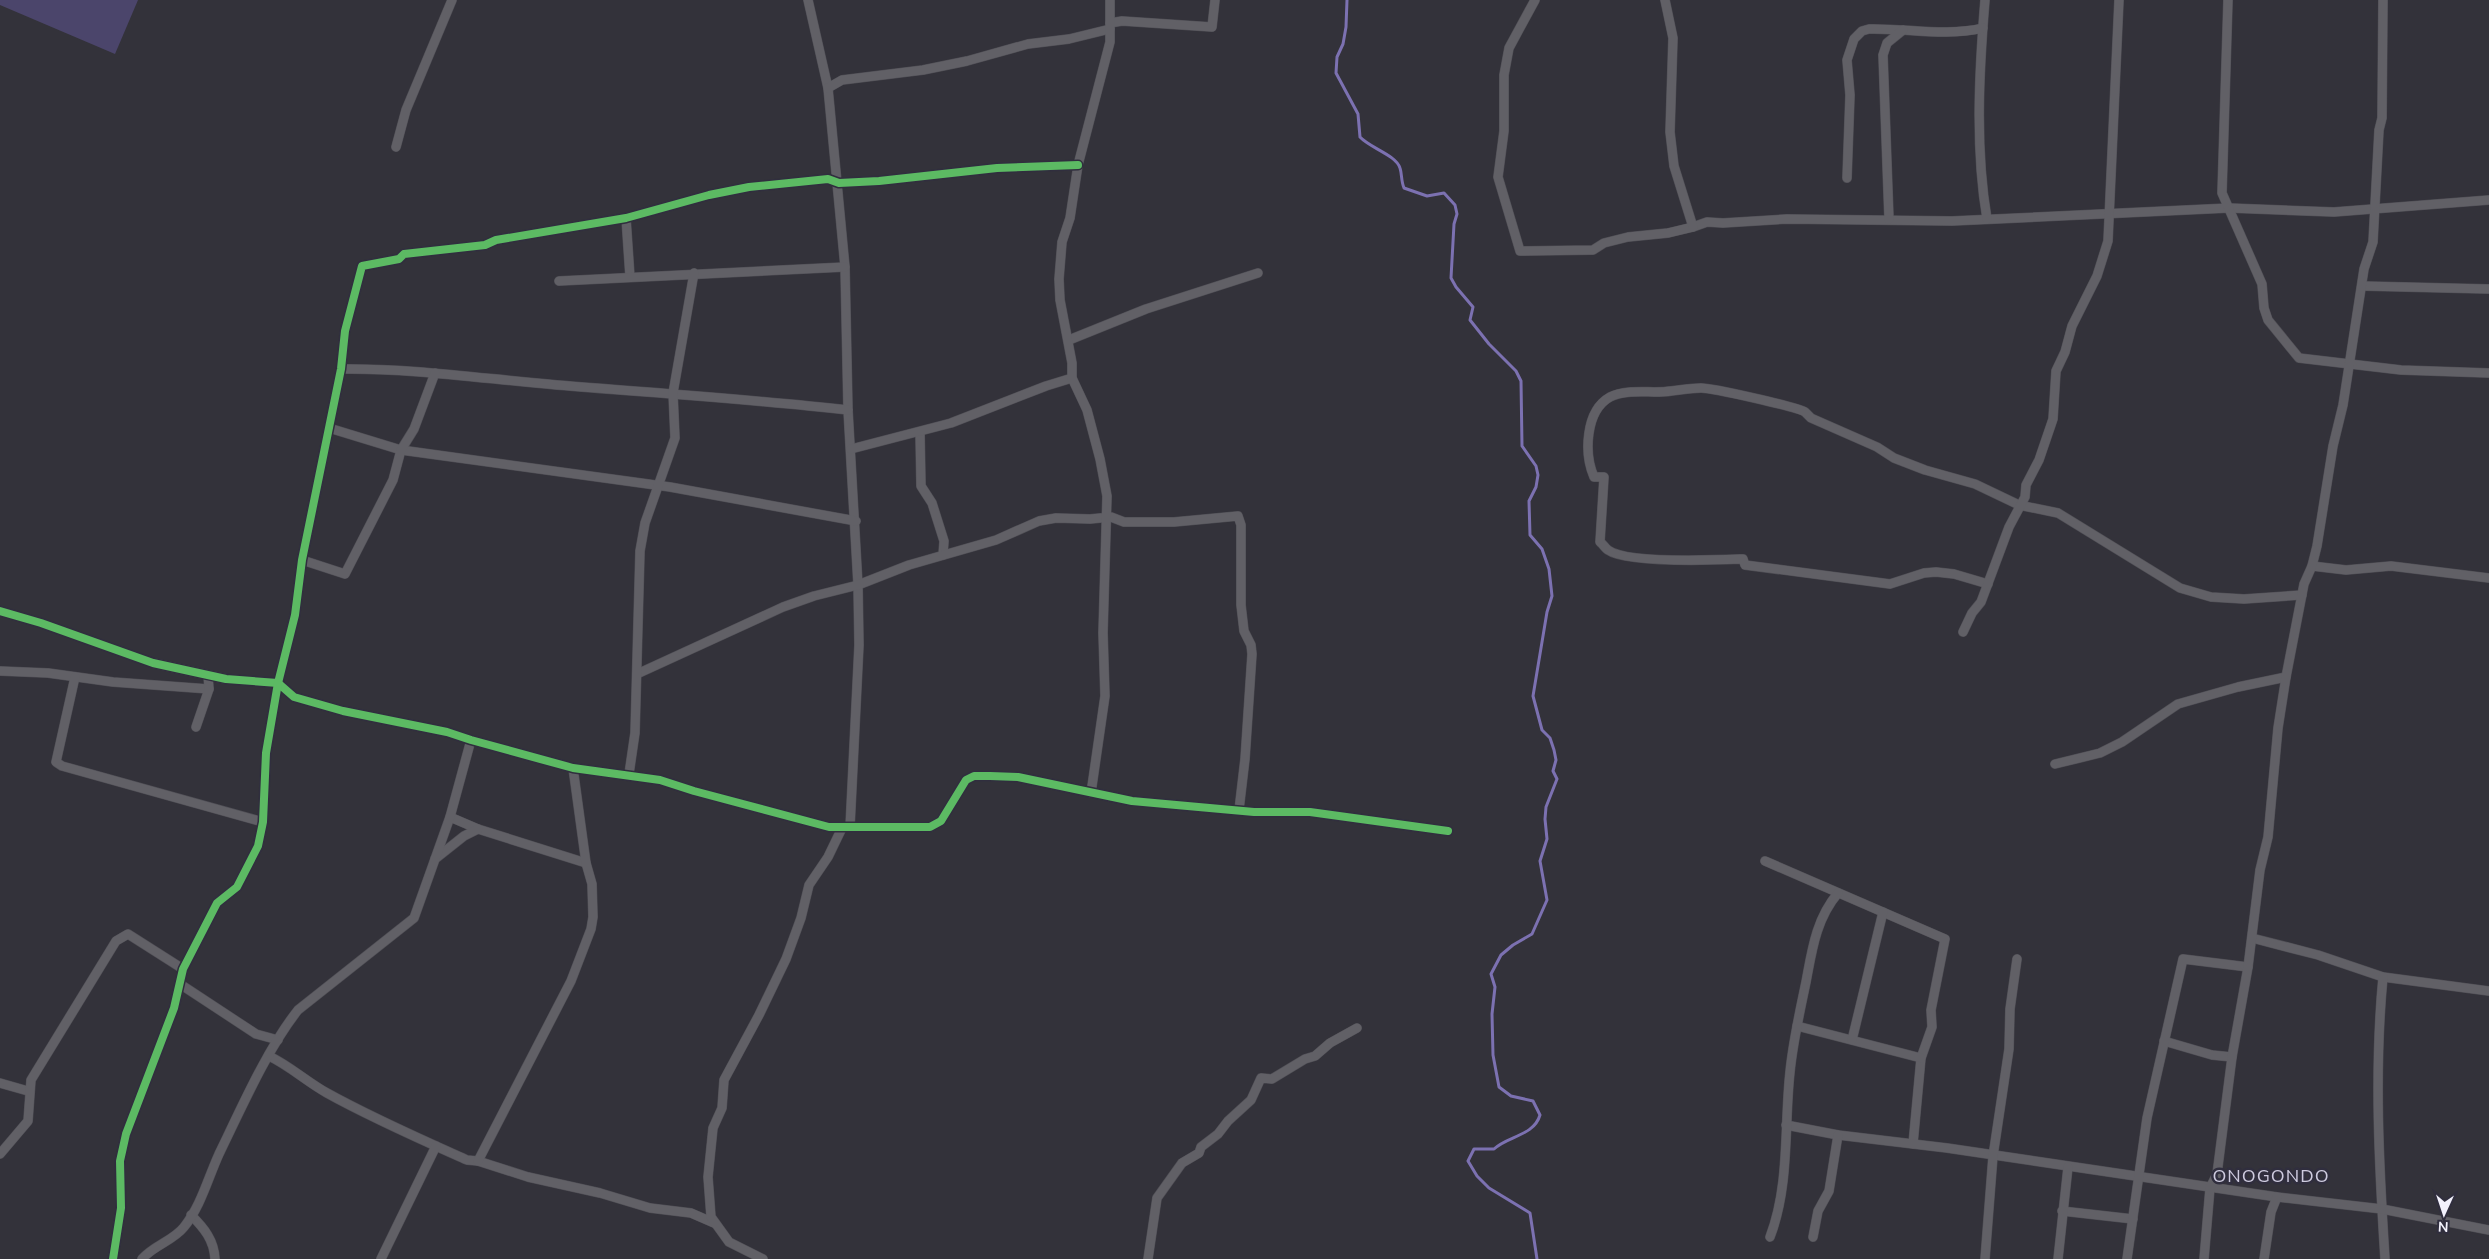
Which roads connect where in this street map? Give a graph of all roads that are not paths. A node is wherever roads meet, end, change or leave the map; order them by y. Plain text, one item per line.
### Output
1 (452, 0) edge
2 (808, 0) edge
3 (1110, 0) edge
4 (1215, 0) edge
5 (1535, 0) edge
6 (1665, 0) edge
7 (1985, 0) edge
8 (2119, 0) edge
9 (2228, 0) edge
10 (2383, 0) edge
11 (1110, 26) junction
12 (1983, 28) junction
13 (1904, 30) junction
14 (828, 88) junction
15 (396, 147) dead end
16 (1078, 166) junction
17 (1847, 178) dead end
18 (839, 183) junction
19 (2489, 200) edge
20 (2229, 208) junction
21 (2376, 208) junction
22 (2110, 214) junction
23 (626, 218) junction
24 (1889, 219) junction
25 (1987, 219) junction
26 (1694, 228) junction
27 (845, 267) junction
28 (1258, 272) dead end
29 (694, 273) junction
30 (630, 277) junction
31 (559, 281) dead end
32 (2363, 286) junction
33 (2489, 289) edge
34 (1069, 340) junction
35 (2349, 365) junction
36 (341, 369) junction
37 (435, 373) junction
38 (2489, 373) edge
39 (1072, 378) junction
40 (673, 393) junction
41 (848, 410) junction
42 (329, 428) junction
43 (920, 433) junction
44 (851, 449) junction
45 (401, 450) junction
46 (659, 487) junction
47 (2019, 505) junction
48 (1107, 518) junction
49 (856, 521) junction
50 (944, 555) junction
51 (302, 560) junction
52 (2312, 566) junction
53 (2489, 578) edge
54 (1988, 584) junction
55 (858, 585) junction
56 (2302, 596) junction
57 (0, 610) edge
58 (1963, 632) dead end
59 (0, 670) edge
60 (637, 674) junction
61 (208, 675) junction
62 (75, 677) junction
63 (2286, 678) junction
64 (278, 683) junction
65 (209, 689) junction
66 (196, 727) dead end
67 (471, 740) junction
68 (2055, 764) dead end
69 (573, 768) junction
70 (629, 774) junction
71 (1091, 794) junction
72 (1239, 810) junction
73 (450, 817) junction
74 (263, 822) junction
75 (846, 827) junction
76 (478, 829) junction
77 (1448, 831) dead end
78 (434, 860) junction
79 (1765, 861) dead end
80 (586, 863) junction
81 (1838, 893) junction
82 (1883, 912) junction
83 (2252, 938) junction
84 (2017, 959) dead end
85 (2248, 966) junction
86 (183, 969) junction
87 (2383, 977) junction
88 (180, 984) junction
89 (2489, 991) edge
90 (1797, 1026) junction
91 (1357, 1028) dead end
92 (278, 1040) junction
93 (1852, 1040) junction
94 (2164, 1041) junction
95 (269, 1056) junction
96 (2232, 1057) junction
97 (1921, 1058) junction
98 (0, 1083) edge
99 (28, 1091) junction
100 (1786, 1125) junction
101 (1838, 1135) junction
102 (1913, 1144) junction
103 (436, 1146) junction
104 (0, 1154) edge
105 (1993, 1156) junction
106 (478, 1161) junction
107 (2068, 1167) junction
108 (2138, 1178) junction
109 (2210, 1188) junction
110 (2277, 1198) junction
111 (2382, 1208) junction
112 (2062, 1211) junction
113 (190, 1215) junction
114 (2133, 1219) junction
115 (714, 1223) junction
116 (2489, 1230) edge
117 (1812, 1237) dead end
118 (1770, 1238) dead end
119 (113, 1259) edge
120 (142, 1259) edge
121 (216, 1259) edge
122 (381, 1259) edge
123 (763, 1259) edge
124 (1148, 1259) edge
125 (1985, 1259) edge
126 (2058, 1259) edge
127 (2127, 1259) edge
128 (2204, 1259) edge
129 (2264, 1259) edge
130 (2385, 1259) edge

1 - 15 street
2 - 14 street
3 - 11 street
4 - 11 street
5 - 26 street
6 - 26 street
7 - 12 street
8 - 22 street
9 - 20 street
10 - 21 street
11 - 14 street
11 - 16 street
12 - 13 street
12 - 25 street
13 - 17 street
13 - 24 street
14 - 18 street
16 - 18 street
16 - 34 street
18 - 23 street
18 - 27 street
19 - 21 street
20 - 21 street
20 - 22 street
20 - 35 street
21 - 32 street
22 - 25 street
22 - 47 street
23 - 30 street
23 - 36 street
24 - 25 street
24 - 26 street
27 - 29 street
27 - 41 street
28 - 34 street
29 - 30 street
29 - 40 street
30 - 31 street
32 - 33 street
32 - 35 street
34 - 39 street
35 - 38 street
35 - 52 street
36 - 37 street
36 - 42 street
37 - 40 street
37 - 45 street
39 - 43 street
39 - 48 street
40 - 41 street
40 - 46 street
41 - 44 street
42 - 45 street
42 - 51 street
43 - 44 street
43 - 50 street
44 - 49 street
45 - 46 street
45 - 51 street
46 - 49 street
46 - 60 street
47 - 54 street
47 - 54 street
47 - 56 street
48 - 50 street
48 - 71 street
48 - 72 street
49 - 55 street
50 - 55 street
51 - 64 street
52 - 53 street
52 - 56 street
54 - 58 street
55 - 60 street
55 - 75 street
56 - 63 street
57 - 61 street
59 - 62 street
60 - 70 street
61 - 64 street
61 - 65 street
62 - 65 street
62 - 74 street
63 - 68 street
63 - 83 street
64 - 67 street
64 - 74 street
65 - 66 street
67 - 69 street
67 - 73 street
69 - 70 street
69 - 80 street
70 - 75 street
71 - 72 street
71 - 75 street
72 - 77 street
73 - 76 street
73 - 78 street
74 - 86 street
75 - 115 street
76 - 78 street
76 - 80 street
78 - 92 street
79 - 81 street
80 - 106 street
81 - 82 street
81 - 90 street
82 - 93 street
82 - 97 street
83 - 85 street
83 - 87 street
84 - 105 street
85 - 94 street
85 - 96 street
86 - 88 street
86 - 99 street
87 - 89 street
87 - 111 street
88 - 92 street
88 - 119 street
90 - 93 street
90 - 100 street
91 - 124 street
92 - 95 street
93 - 97 street
94 - 96 street
94 - 108 street
95 - 103 street
95 - 113 street
96 - 109 street
97 - 102 street
98 - 99 street
99 - 104 street
100 - 101 street
100 - 118 street
101 - 102 street
101 - 117 street
102 - 105 street
103 - 106 street
103 - 122 street
105 - 107 street
105 - 125 street
106 - 115 street
107 - 108 street
107 - 112 street
108 - 109 street
108 - 114 street
109 - 110 street
109 - 128 street
110 - 111 street
110 - 129 street
111 - 116 street
111 - 130 street
112 - 114 street
112 - 126 street
113 - 120 street
113 - 121 street
114 - 127 street
115 - 123 street

